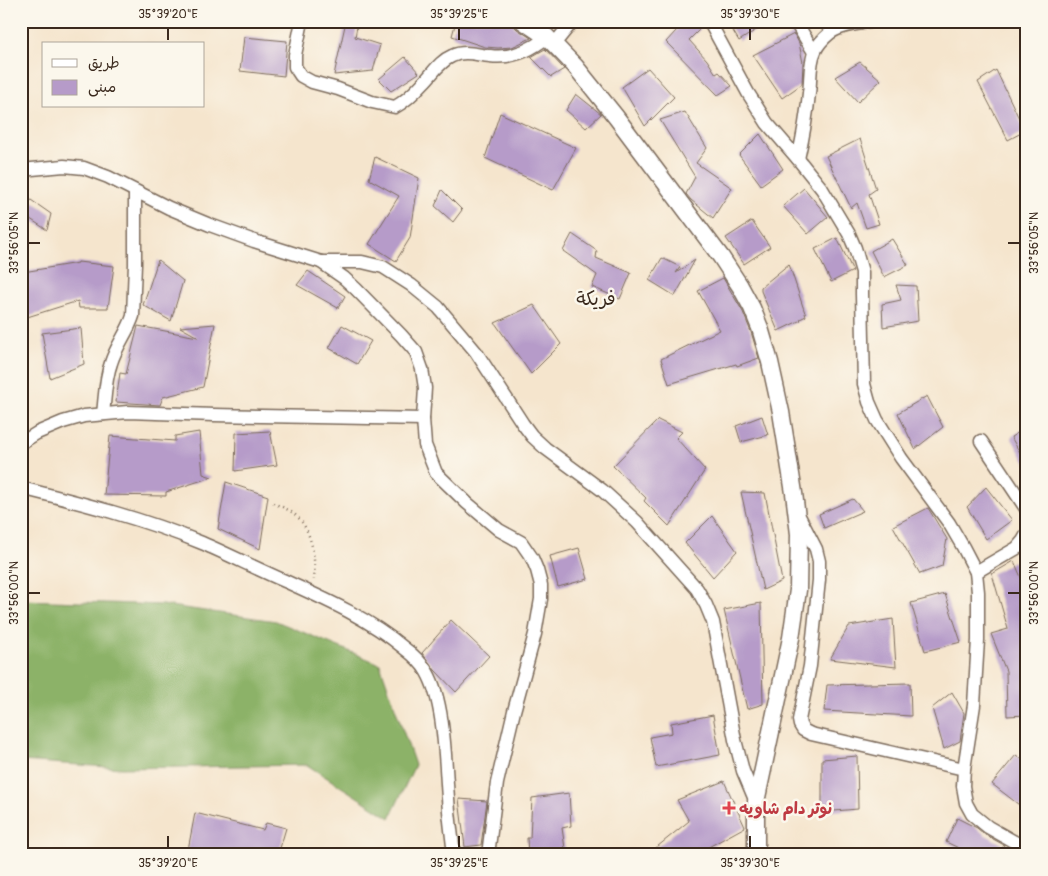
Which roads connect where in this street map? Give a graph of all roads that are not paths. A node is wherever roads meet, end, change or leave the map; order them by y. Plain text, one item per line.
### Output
1 (302, 21) edge
2 (523, 21) edge
3 (573, 21) edge
4 (709, 21) edge
5 (795, 21) edge
6 (875, 21) edge
7 (551, 40) junction
8 (814, 52) junction
9 (798, 158) junction
10 (21, 170) edge
11 (135, 192) junction
12 (322, 262) junction
13 (102, 414) junction
14 (423, 419) junction
15 (981, 441) dead end
16 (21, 443) edge
17 (21, 488) edge
18 (1027, 510) edge
19 (797, 513) junction
20 (1027, 534) edge
21 (976, 572) junction
22 (964, 769) junction
23 (756, 802) junction
24 (1027, 849) edge
25 (454, 855) edge
26 (488, 855) edge
27 (758, 855) edge

1 - 7 street
2 - 7 street
3 - 7 street
4 - 9 street
5 - 8 street
6 - 8 street
7 - 19 street
8 - 9 street
9 - 21 street
10 - 11 street
11 - 12 street
11 - 13 street
12 - 14 street
12 - 23 street
13 - 14 street
13 - 16 street
14 - 26 street
15 - 18 street
17 - 25 street
19 - 22 street
19 - 23 street
20 - 21 street
21 - 22 street
22 - 24 street
23 - 27 street

